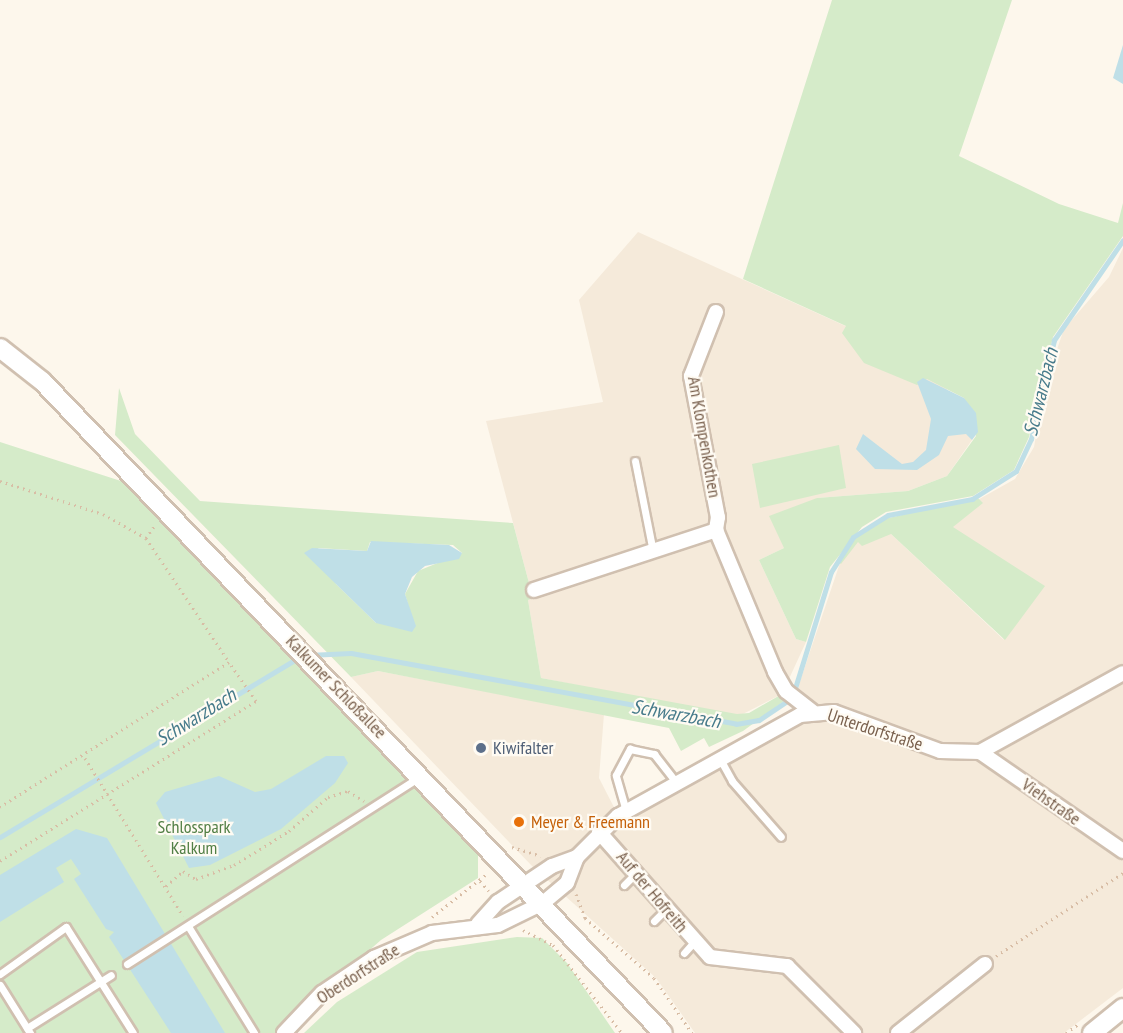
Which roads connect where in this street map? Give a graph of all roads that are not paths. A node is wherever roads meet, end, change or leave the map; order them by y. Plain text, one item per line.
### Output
1 (716, 312) dead end
2 (0, 348) edge
3 (635, 461) dead end
4 (716, 530) junction
5 (653, 552) junction
6 (534, 590) dead end
7 (1123, 673) edge
8 (812, 711) junction
9 (980, 752) junction
10 (720, 759) junction
11 (421, 776) junction
12 (677, 783) junction
13 (627, 812) junction
14 (599, 832) junction
15 (781, 837) dead end
16 (1123, 851) edge
17 (577, 857) junction
18 (637, 871) junction
19 (525, 885) junction
20 (624, 885) dead end
21 (543, 903) junction
22 (478, 924) junction
23 (188, 926) junction
24 (694, 942) junction
25 (684, 953) dead end
26 (127, 964) dead end
27 (985, 964) road end
28 (0, 975) edge
29 (111, 975) dead end
30 (100, 982) junction
31 (1, 988) edge
32 (1123, 1008) edge
33 (28, 1031) edge
34 (133, 1033) edge
35 (254, 1033) edge
36 (284, 1033) edge
37 (663, 1033) edge
38 (854, 1033) edge
39 (898, 1033) edge
40 (1092, 1033) edge

1 - 4 street, Am Klompenkothen
2 - 11 main road, Kalkumer Schloßallee
3 - 5 lane
4 - 5 street
4 - 8 street, Am Klompenkothen
5 - 6 street
7 - 9 street
8 - 9 street, Unterdorfstraße
8 - 10 street, Unterdorfstraße
9 - 16 street, Viehstraße
10 - 12 street, Unterdorfstraße
10 - 15 lane
11 - 19 main road, Kalkumer Schloßallee
11 - 23 lane
12 - 13 street, Unterdorfstraße
12 - 13 lane
13 - 14 street, Unterdorfstraße
14 - 17 street, Unterdorfstraße
14 - 18 street, Auf der Hofreith
17 - 19 street, Unterdorfstraße
17 - 21 street, Unterdorfstraße
18 - 20 lane
18 - 24 street, Auf der Hofreith
19 - 21 main road, Kalkumer Schloßallee
19 - 22 street, Oberdorfstraße
21 - 22 street, Oberdorfstraße
21 - 37 main road, Kalkumer Schloßallee
22 - 36 street, Oberdorfstraße
23 - 26 lane
23 - 35 lane
24 - 25 lane
24 - 38 street, Auf der Hofreith
27 - 39 street
28 - 30 lane
29 - 30 lane
30 - 33 lane
30 - 34 lane
31 - 33 lane
32 - 40 main road

